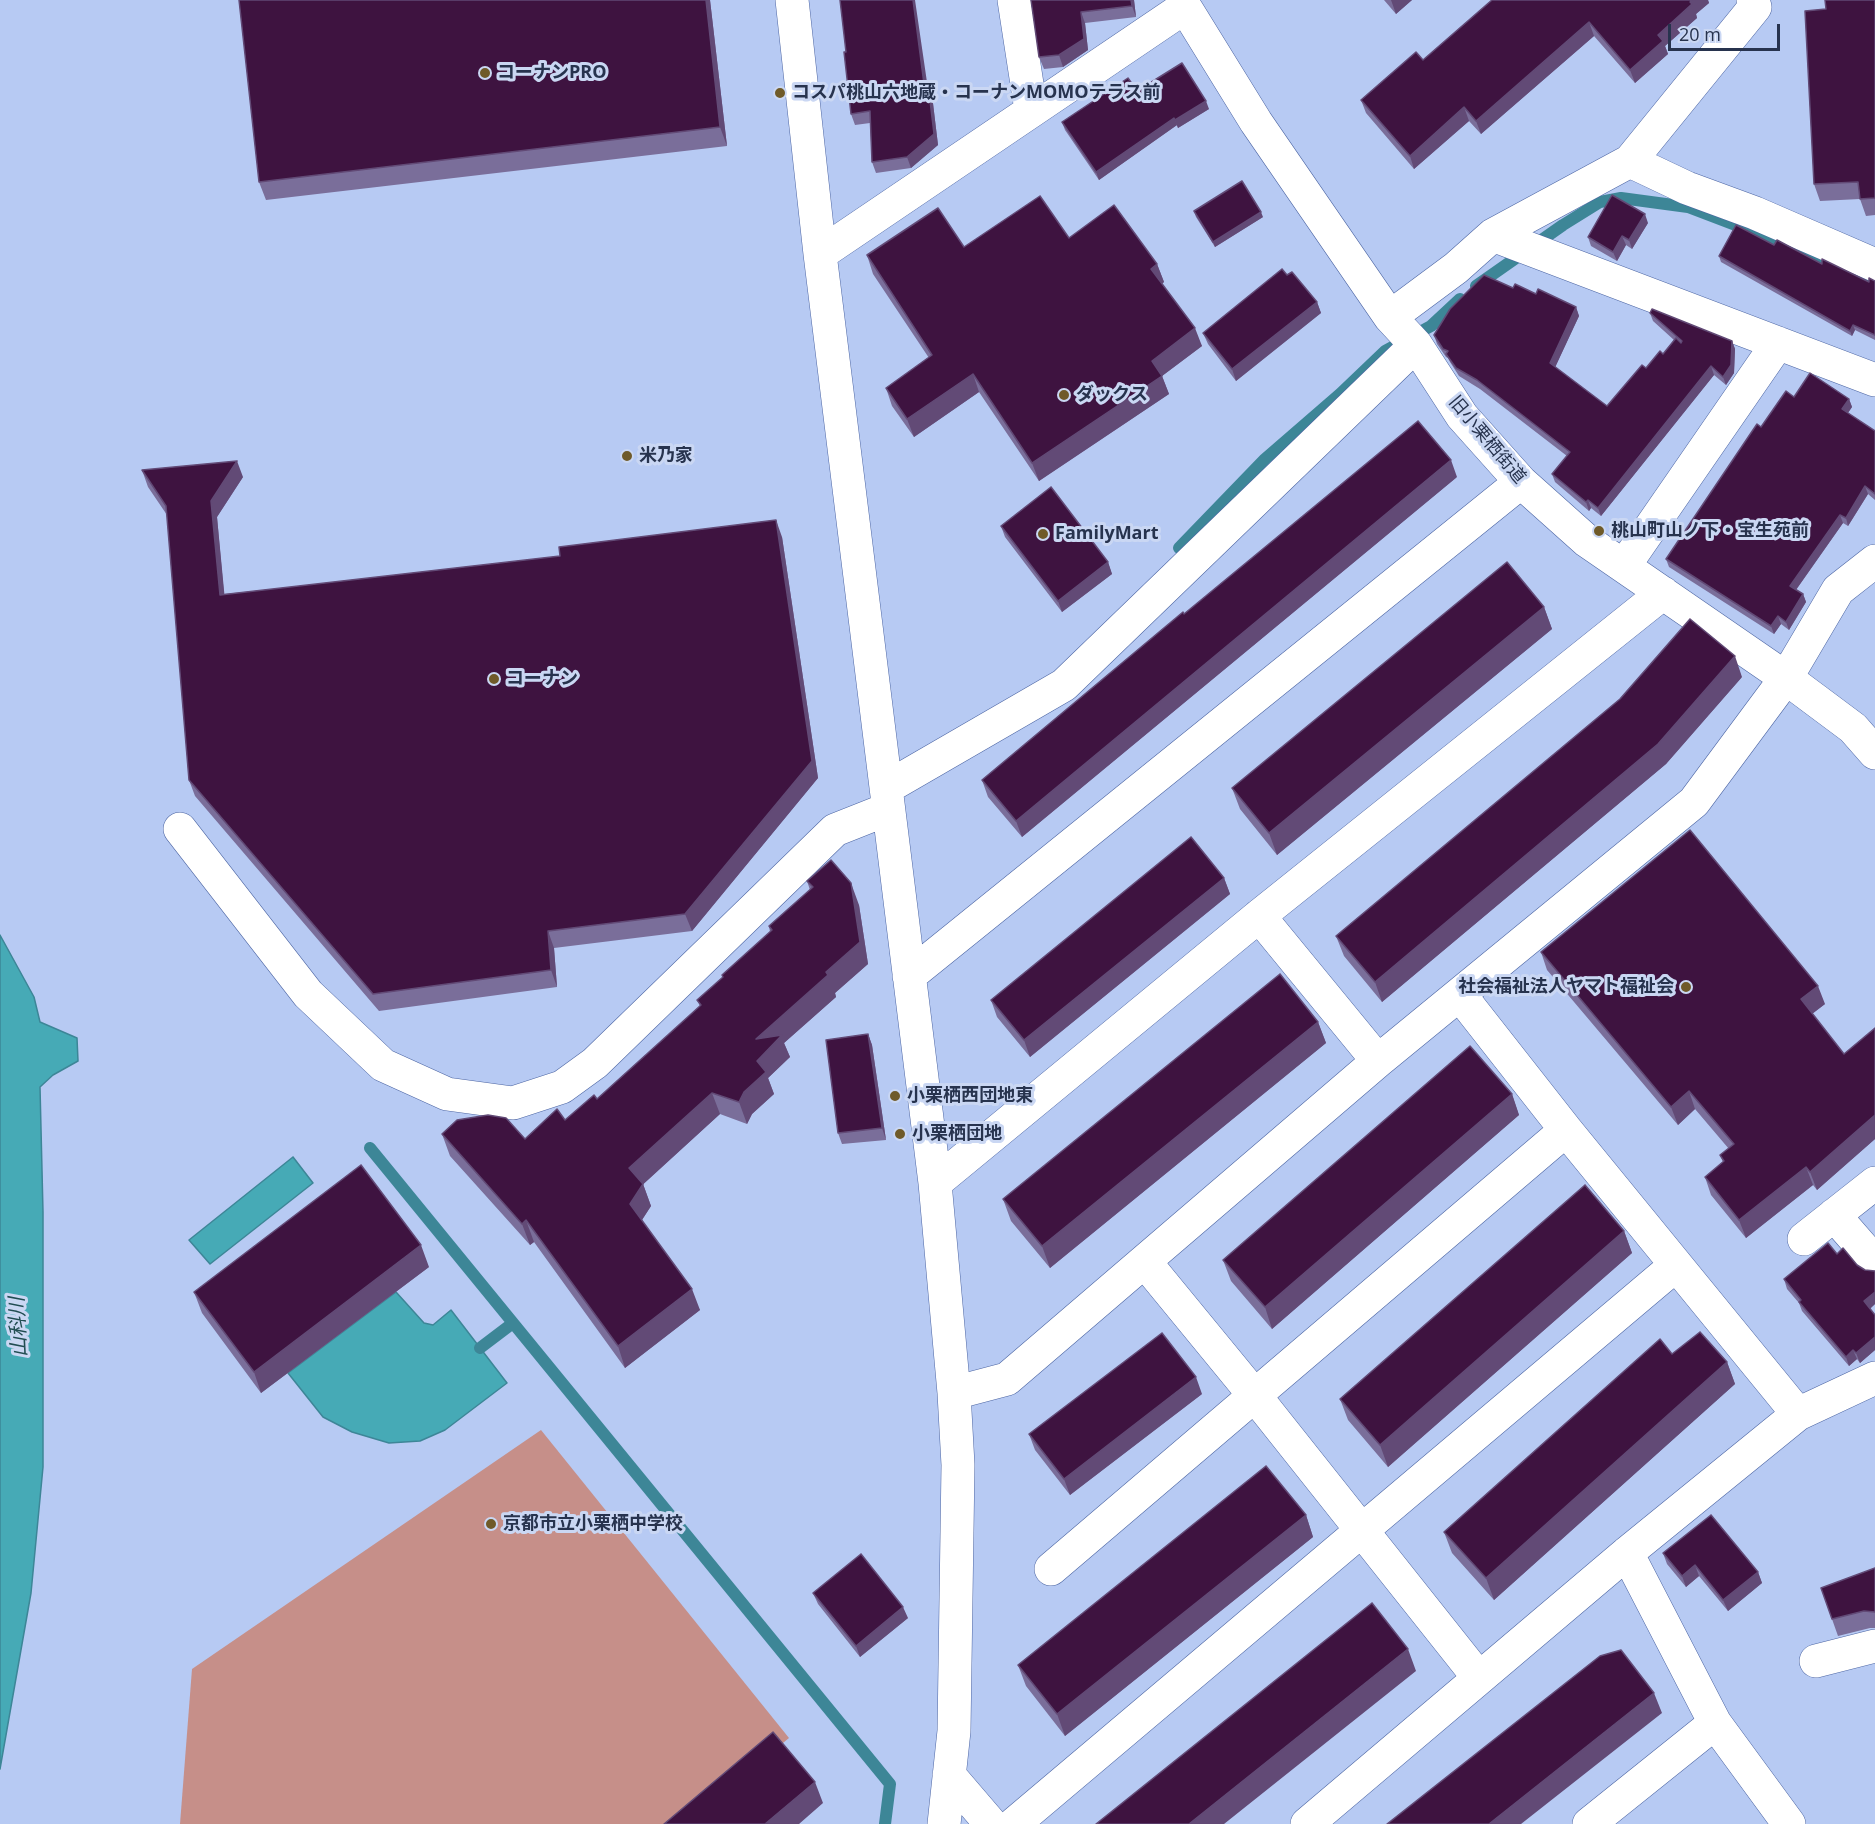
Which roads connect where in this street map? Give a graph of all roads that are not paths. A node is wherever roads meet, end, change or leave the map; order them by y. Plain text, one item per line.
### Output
1 (792, 0) edge
2 (1014, 0) edge
3 (1753, 0) edge
4 (1184, 4) edge
5 (1031, 110) junction
6 (1630, 161) junction
7 (1498, 236) junction
8 (820, 254) junction
9 (1875, 265) edge
10 (1391, 318) junction
11 (1778, 343) junction
12 (1415, 344) junction
13 (1875, 380) edge
14 (1521, 482) junction
15 (1875, 561) edge
16 (1624, 566) junction
17 (1663, 593) junction
18 (1786, 678) junction
19 (1875, 753) edge
20 (887, 799) junction
21 (180, 829) dead end
22 (1259, 916) junction
23 (909, 976) junction
24 (1460, 995) junction
25 (1378, 1061) junction
26 (1566, 1130) junction
27 (934, 1183) junction
28 (1875, 1184) edge
29 (1834, 1215) junction
30 (1804, 1239) dead end
31 (1145, 1262) junction
32 (1875, 1262) edge
33 (1676, 1265) junction
34 (1875, 1378) edge
35 (954, 1393) junction
36 (1255, 1396) junction
37 (1798, 1414) junction
38 (1362, 1530) junction
39 (1627, 1553) junction
40 (1051, 1569) dead end
41 (1875, 1646) edge
42 (1816, 1661) dead end
43 (1479, 1678) junction
44 (1715, 1722) junction
45 (949, 1774) junction
46 (944, 1824) edge
47 (991, 1824) edge
48 (1014, 1824) edge
49 (1306, 1824) edge
50 (1589, 1824) edge
51 (1789, 1824) edge

1 - 8 street
2 - 5 street
3 - 6 street
4 - 5 street
4 - 10 street, 旧小栗栖街道
5 - 8 street
6 - 7 street
6 - 9 street
7 - 10 street
7 - 11 street
8 - 20 street
10 - 12 street, 旧小栗栖街道
11 - 13 street
11 - 16 street
12 - 14 street, 旧小栗栖街道
12 - 20 street
14 - 16 street, 旧小栗栖街道
14 - 23 street
15 - 18 street
16 - 17 street, 旧小栗栖街道
17 - 18 street, 旧小栗栖街道
17 - 22 street
18 - 19 street, 旧小栗栖街道
18 - 24 street
20 - 21 street
20 - 23 street
22 - 25 street
22 - 27 street
23 - 27 street
24 - 25 street
24 - 26 street
25 - 31 street
26 - 33 street
26 - 36 street
27 - 35 street
28 - 29 street
29 - 30 street
29 - 32 street
31 - 35 street
31 - 36 street
33 - 37 street
33 - 38 street
34 - 37 street
35 - 45 street
36 - 38 street
36 - 40 street
37 - 39 street
38 - 43 street
38 - 48 street
39 - 43 street
39 - 44 street
41 - 42 street
43 - 49 street
44 - 50 street
44 - 51 street
45 - 46 street
45 - 47 street

